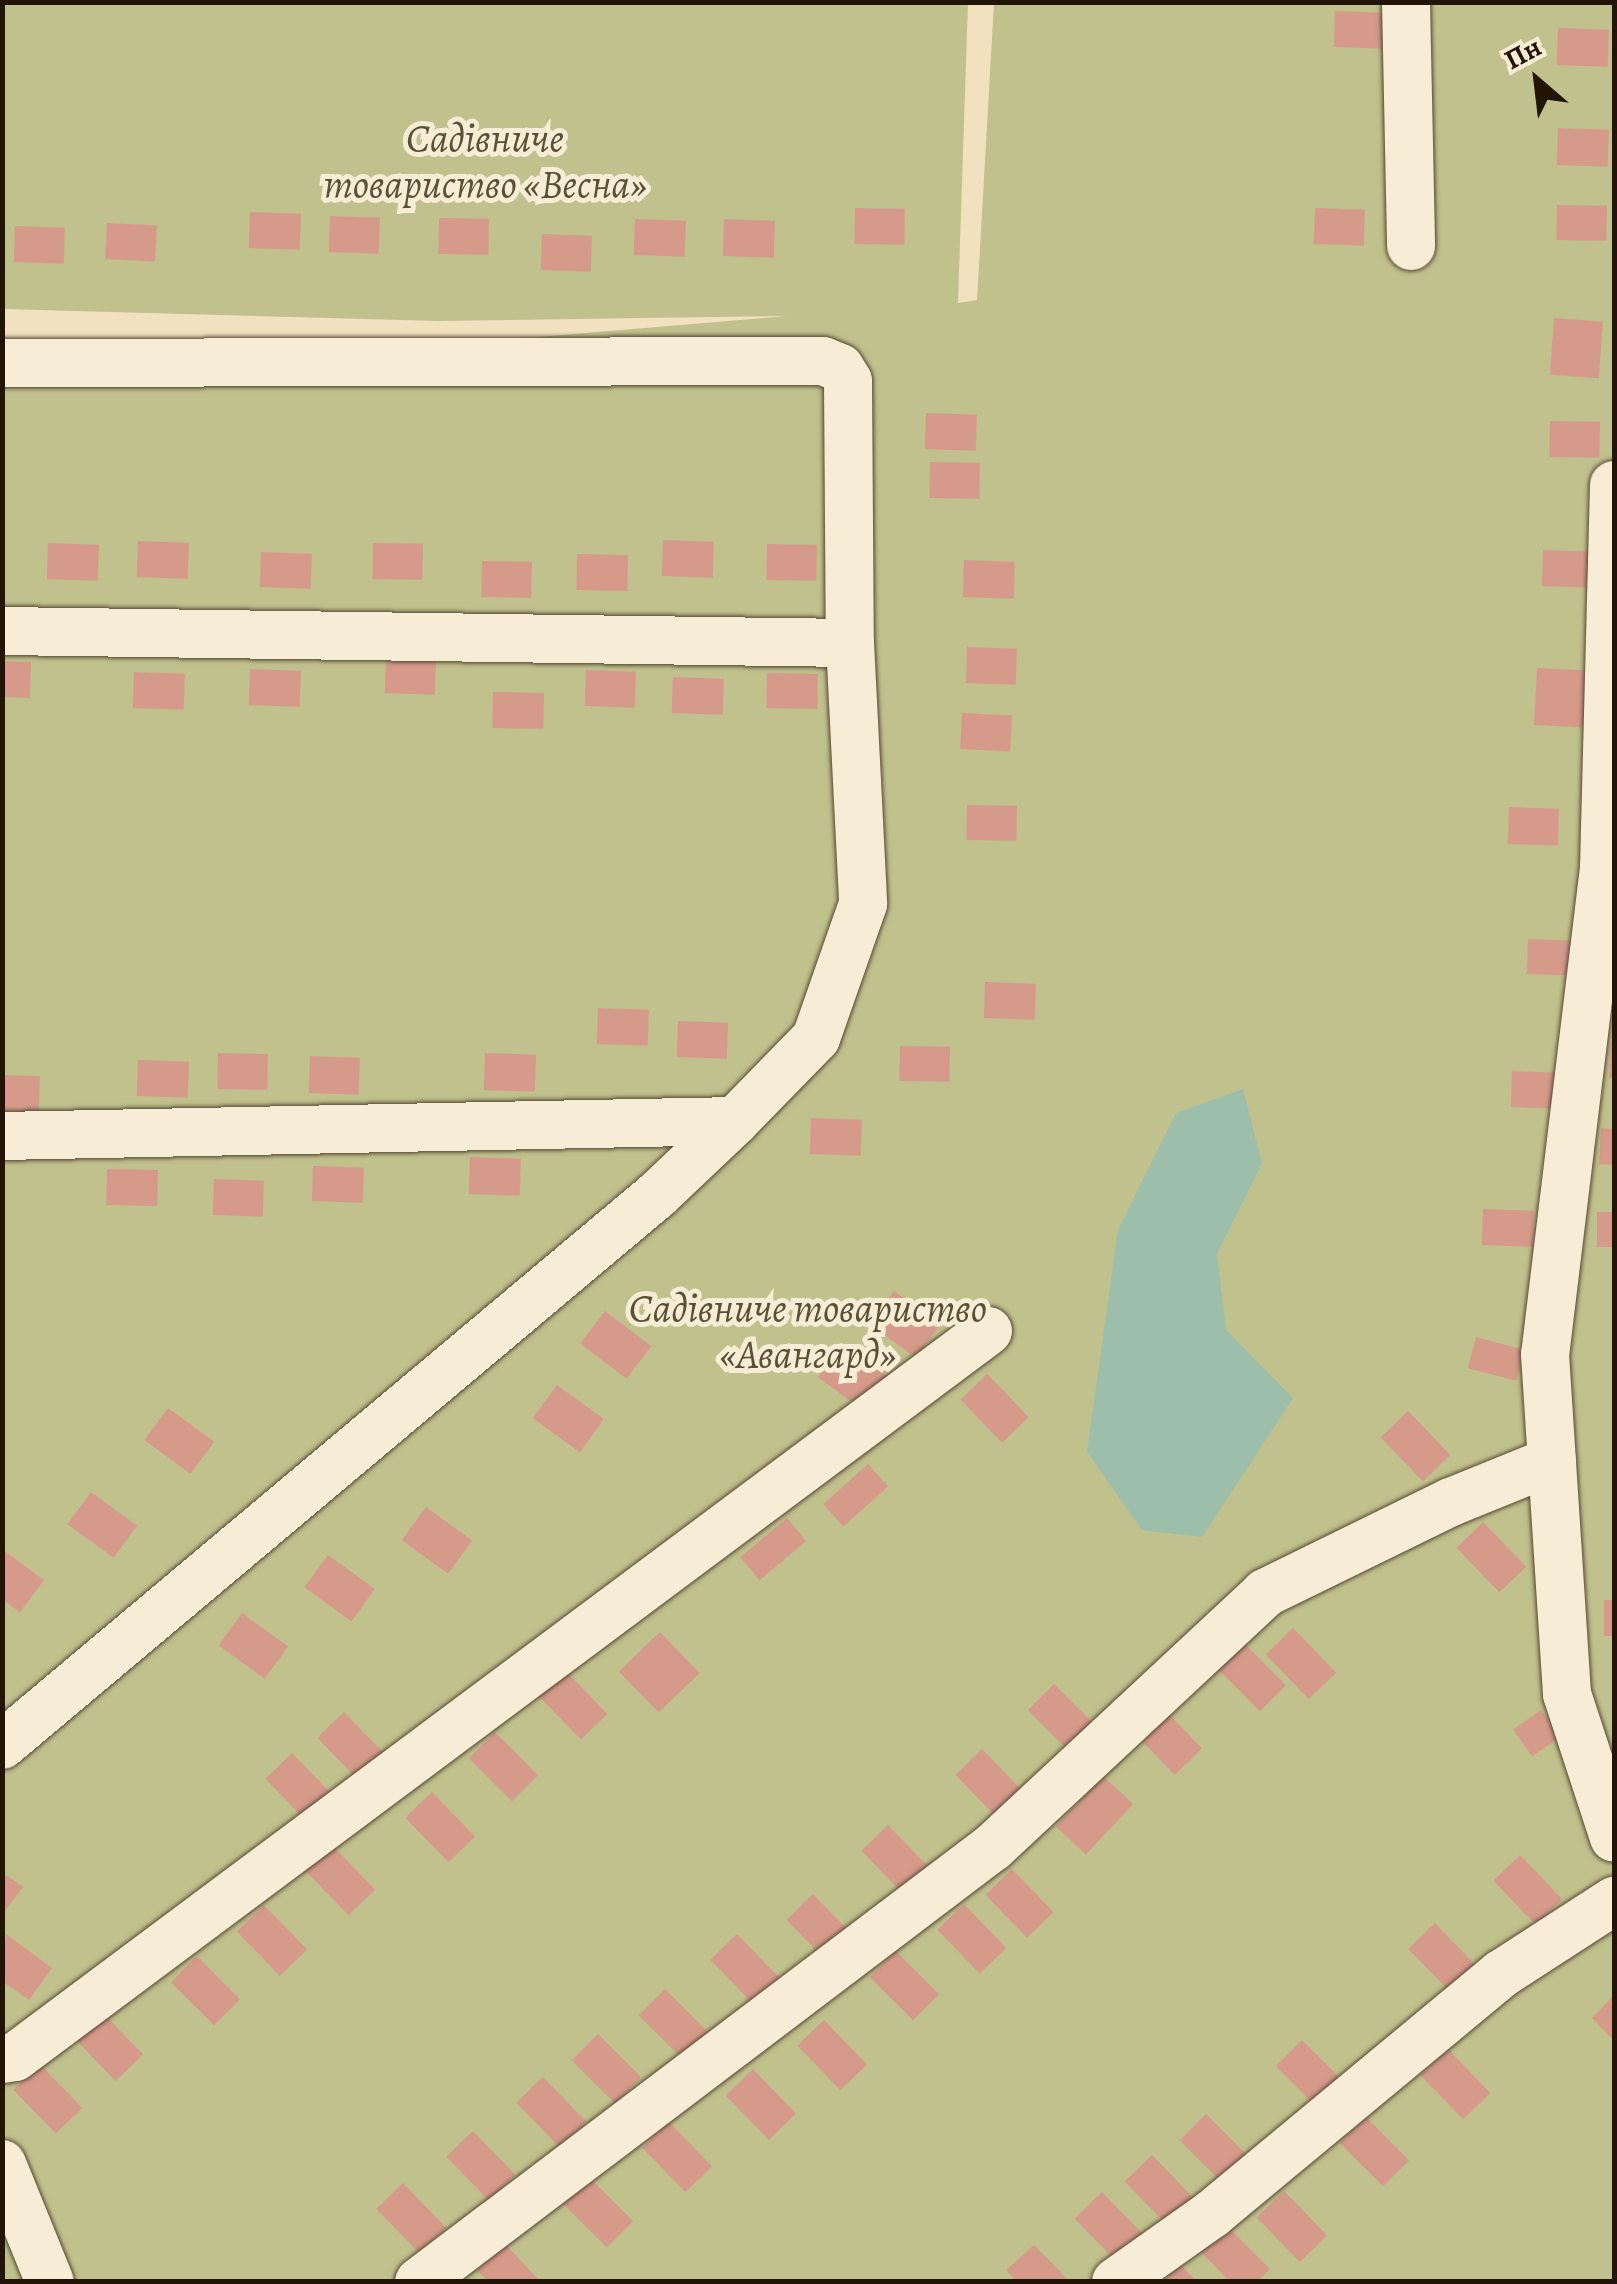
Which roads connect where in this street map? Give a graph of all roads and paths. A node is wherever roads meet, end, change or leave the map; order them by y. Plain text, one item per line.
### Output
1 (1406, 2) edge
2 (1411, 246) dead end
3 (2, 363) edge
4 (1614, 485) edge
5 (2, 631) edge
6 (850, 642) junction
7 (734, 1122) junction
8 (2, 1136) edge
9 (988, 1331) dead end
10 (1552, 1461) junction
11 (2, 1745) edge
12 (1614, 1838) edge
13 (1614, 1900) edge
14 (2, 2059) edge
15 (2, 2164) edge
16 (50, 2282) edge
17 (419, 2282) edge
18 (1116, 2282) edge

1 - 2 street
3 - 6 street
4 - 10 street
5 - 6 street
6 - 7 street
7 - 8 street
7 - 11 street
9 - 14 street
10 - 12 street
10 - 17 street
13 - 18 street
15 - 16 street

